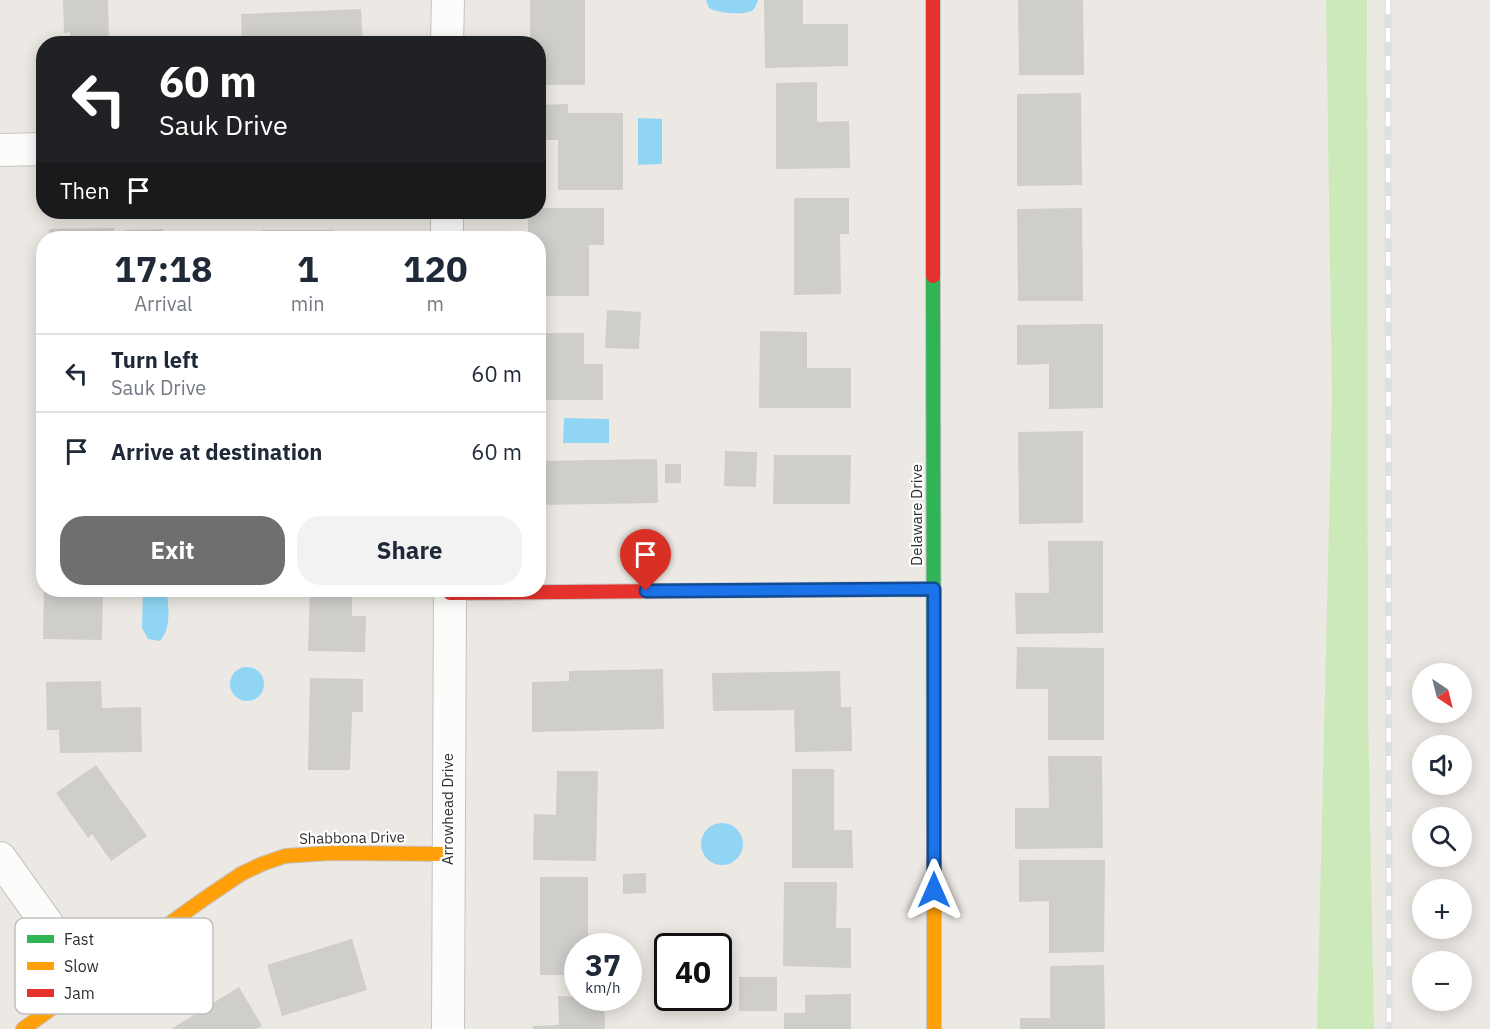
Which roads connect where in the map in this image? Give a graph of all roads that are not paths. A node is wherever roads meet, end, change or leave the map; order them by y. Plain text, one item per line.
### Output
1 (448, 0) edge
2 (933, 0) edge
3 (447, 36) edge
4 (36, 149) edge
5 (0, 150) edge
6 (934, 589) junction
7 (546, 591) edge
8 (450, 597) edge
9 (448, 854) junction
10 (0, 858) edge
11 (43, 918) edge
12 (179, 918) edge
13 (43, 1014) edge
14 (22, 1029) edge
15 (448, 1029) edge
16 (934, 1029) edge

1 - 3 street
2 - 6 street, Delaware Drive
4 - 5 street
6 - 7 street
6 - 16 street, Delaware Drive
8 - 9 street, Arrowhead Drive
9 - 12 street, Shabbona Drive
9 - 15 street, Arrowhead Drive
10 - 11 street
13 - 14 street, Shabbona Drive

